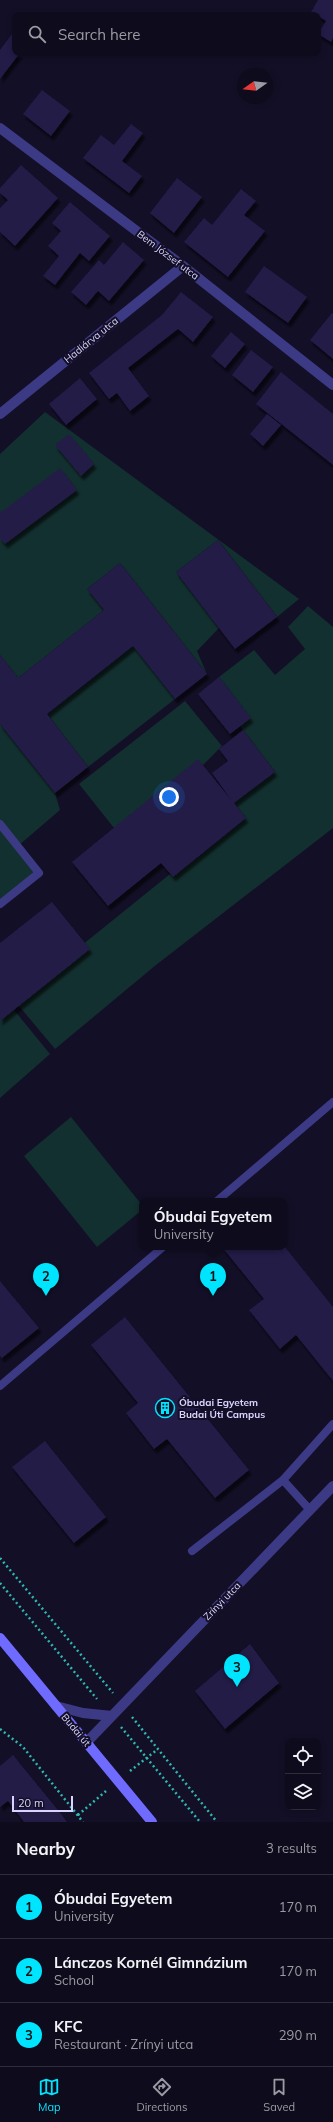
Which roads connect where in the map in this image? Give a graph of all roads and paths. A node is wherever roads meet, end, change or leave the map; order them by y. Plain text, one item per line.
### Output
1 (0, 128) edge
2 (183, 266) junction
3 (333, 384) edge
4 (0, 414) edge
5 (0, 824) edge
6 (0, 904) edge
7 (333, 1102) edge
8 (221, 1198) edge
9 (159, 1250) edge
10 (0, 1386) edge
11 (333, 1424) edge
12 (283, 1480) junction
13 (333, 1486) edge
14 (310, 1510) junction
15 (192, 1551) dead end
16 (0, 1558) edge
17 (0, 1638) edge
18 (122, 1705) junction
19 (56, 1706) junction
20 (112, 1716) junction
21 (0, 1729) edge
22 (86, 1743) junction
23 (83, 1822) edge
24 (152, 1822) edge
25 (217, 1822) edge

1 - 2 street, Bem József utca
2 - 3 street, Bem József utca
2 - 4 street, Hadiárva utca
5 - 6 lane
7 - 8 lane
9 - 10 lane
11 - 12 lane
12 - 14 lane
12 - 15 lane
13 - 14 street, Zrínyi utca
14 - 18 street, Zrínyi utca
16 - 18 path
17 - 19 main road, Budai út
18 - 20 street, Zrínyi utca
18 - 25 path
19 - 20 street
19 - 22 main road, Budai út
20 - 22 street, Zrínyi utca
21 - 23 path
22 - 24 main road, Budai út

